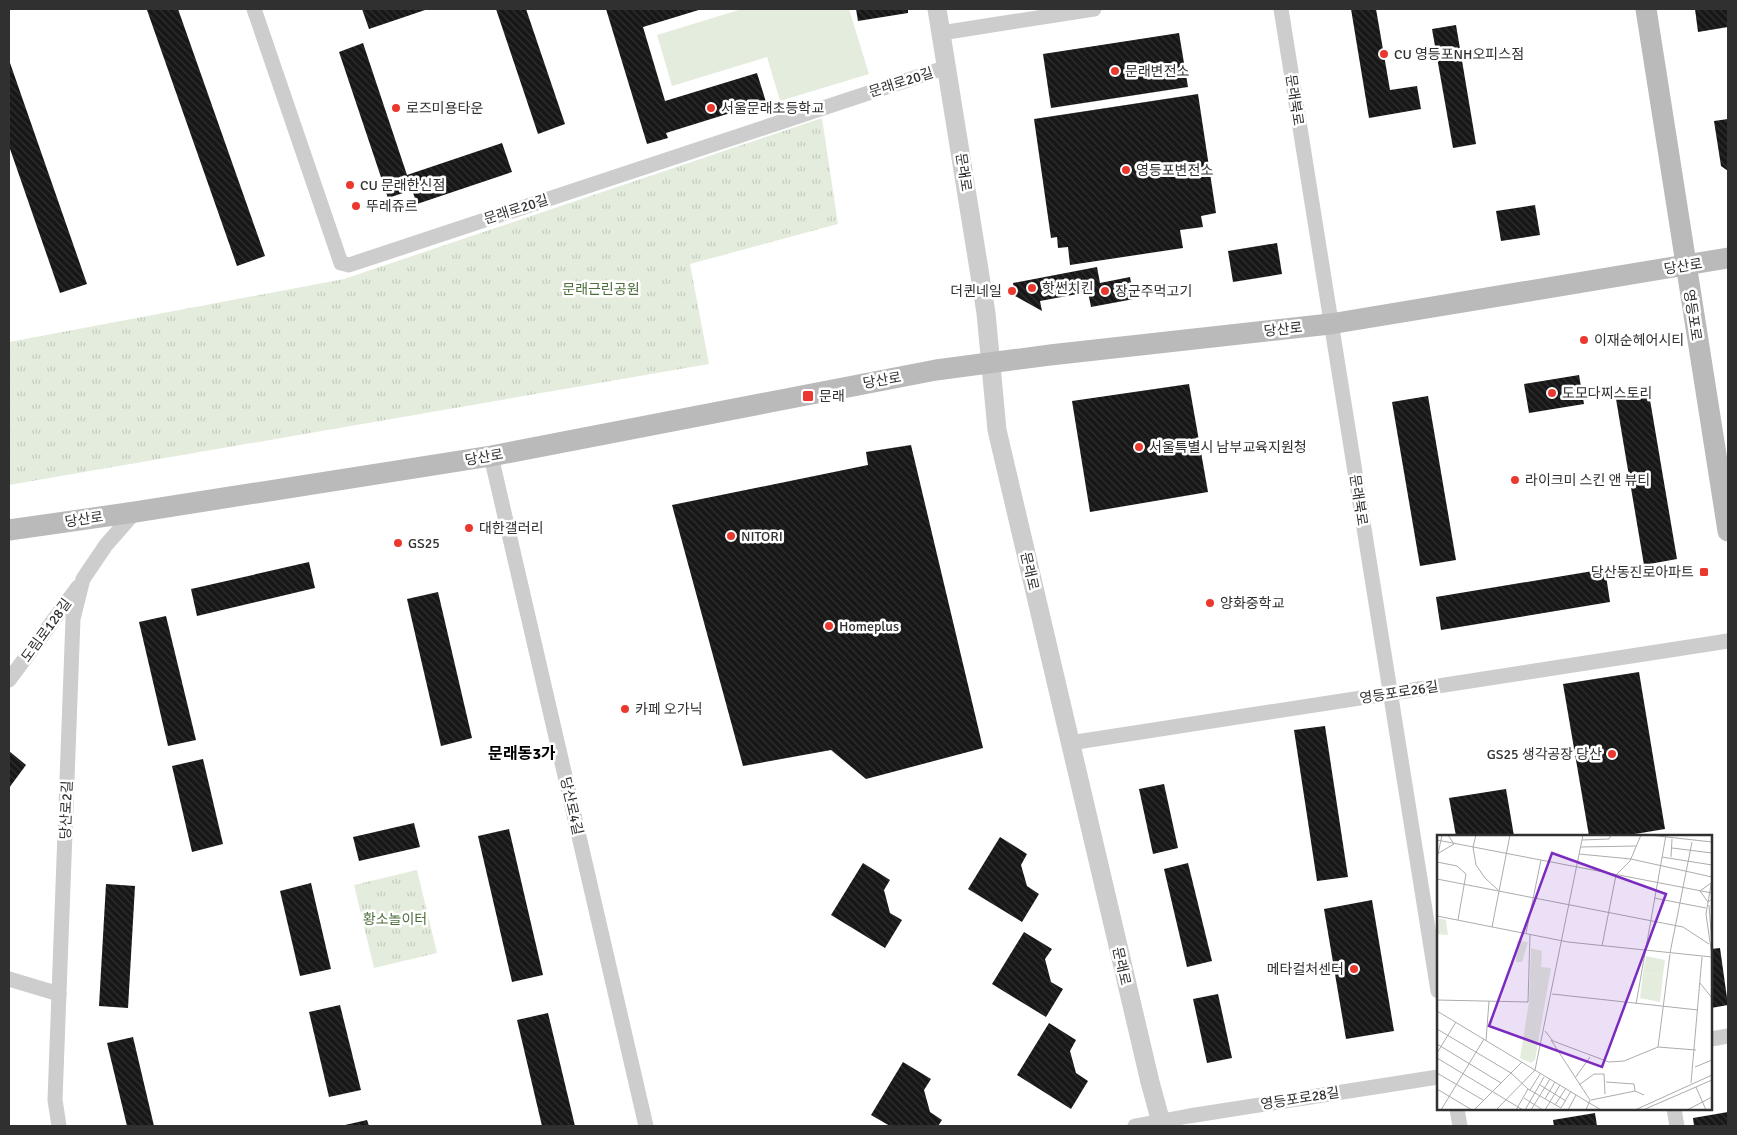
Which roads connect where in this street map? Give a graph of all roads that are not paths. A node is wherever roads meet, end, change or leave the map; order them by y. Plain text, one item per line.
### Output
1 (254, 9) edge
2 (937, 9) edge
3 (1094, 9) edge
4 (1281, 9) edge
5 (1646, 9) edge
6 (941, 33) junction
7 (947, 67) junction
8 (1728, 258) edge
9 (1685, 266) junction
10 (1330, 324) junction
11 (991, 362) junction
12 (491, 456) junction
13 (135, 512) junction
14 (9, 530) edge
15 (1728, 531) edge
16 (83, 580) junction
17 (1728, 641) edge
18 (9, 680) edge
19 (1390, 693) junction
20 (1070, 743) junction
21 (9, 979) edge
22 (1437, 984) edge
23 (59, 994) junction
24 (1728, 1036) edge
25 (1712, 1039) edge
26 (1437, 1076) edge
27 (1457, 1110) edge
28 (1674, 1110) edge
29 (1162, 1124) edge
30 (59, 1126) edge
31 (646, 1126) edge
32 (1135, 1126) edge
33 (1460, 1126) edge
34 (1677, 1126) edge

1 - 7 street, 문래로20길
2 - 6 street, 문래로
3 - 6 street
4 - 10 street, 문래북로
5 - 9 main road, 영등포로
6 - 7 street, 문래로
7 - 11 street, 문래로
8 - 9 main road, 당산로
9 - 10 main road, 당산로
9 - 15 main road, 영등포로
10 - 11 main road, 당산로
10 - 19 street, 문래북로
11 - 12 main road, 당산로
11 - 20 street, 문래로
12 - 13 main road, 당산로
12 - 31 street, 당산로4길
13 - 14 main road, 당산로
13 - 16 street, 당산로2길
16 - 18 street, 도림로128길
16 - 23 street, 당산로2길
17 - 19 street, 영등포로26길
19 - 20 street, 영등포로26길
19 - 22 street, 문래북로
20 - 29 street, 문래로
21 - 23 street
23 - 30 street, 당산로2길
24 - 25 street
26 - 29 street, 영등포로28길
27 - 33 street
28 - 34 street
29 - 32 street, 영등포로28길

